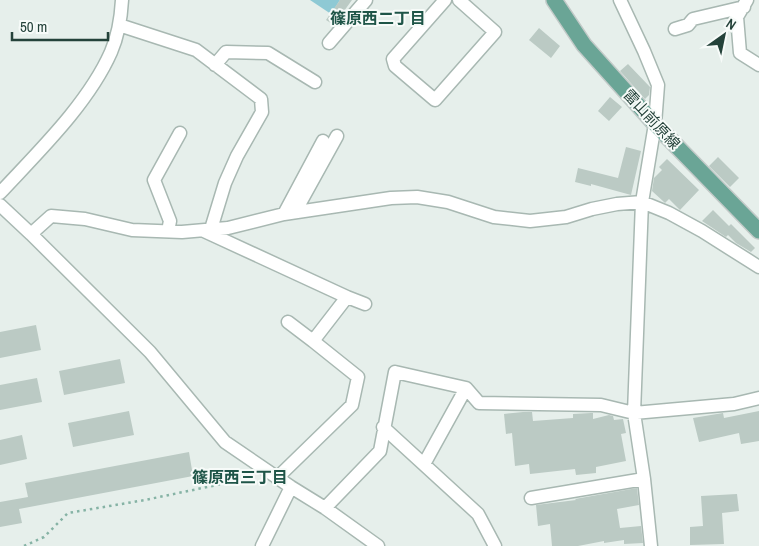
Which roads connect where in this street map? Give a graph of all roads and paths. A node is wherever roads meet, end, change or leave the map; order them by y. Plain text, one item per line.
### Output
1 (122, 0) edge
2 (366, 0) edge
3 (445, 0) edge
4 (459, 0) edge
5 (554, 0) edge
6 (620, 0) edge
7 (746, 3) edge
8 (119, 25) junction
9 (675, 29) dead end
10 (329, 43) dead end
11 (215, 65) junction
12 (759, 65) edge
13 (316, 82) dead end
14 (655, 124) junction
15 (180, 133) dead end
16 (337, 136) dead end
17 (323, 142) dead end
18 (0, 193) edge
19 (642, 202) junction
20 (0, 205) edge
21 (290, 213) junction
22 (206, 230) junction
23 (168, 231) junction
24 (759, 231) edge
25 (31, 234) junction
26 (759, 267) edge
27 (347, 297) junction
28 (365, 304) dead end
29 (288, 322) dead end
30 (313, 341) junction
31 (466, 388) junction
32 (759, 398) edge
33 (634, 413) junction
34 (383, 427) junction
35 (424, 464) junction
36 (274, 476) junction
37 (644, 479) junction
38 (291, 487) junction
39 (531, 498) dead end
40 (325, 508) junction
41 (24, 546) edge
42 (262, 546) edge
43 (378, 546) edge
44 (496, 546) edge
45 (651, 546) edge

1 - 8 street
2 - 10 street
3 - 4 street
5 - 14 main road, 雷山前原線
6 - 14 street
7 - 9 street
7 - 12 street
8 - 11 street
8 - 18 street
11 - 13 street
11 - 22 street
14 - 19 street
14 - 24 main road, 雷山前原線
15 - 23 street
16 - 21 street
17 - 21 street
19 - 21 street
19 - 26 street
19 - 33 street
20 - 25 street
21 - 22 street
22 - 23 street
22 - 27 street
23 - 25 street
25 - 36 street
27 - 28 street
27 - 30 street
29 - 30 street
30 - 36 street
31 - 33 street
31 - 34 street
31 - 35 street
32 - 33 street
33 - 37 street
34 - 35 street
34 - 40 street
35 - 44 street
36 - 38 street
36 - 41 path
37 - 39 street
37 - 45 street
38 - 40 street
38 - 42 street
40 - 43 street

